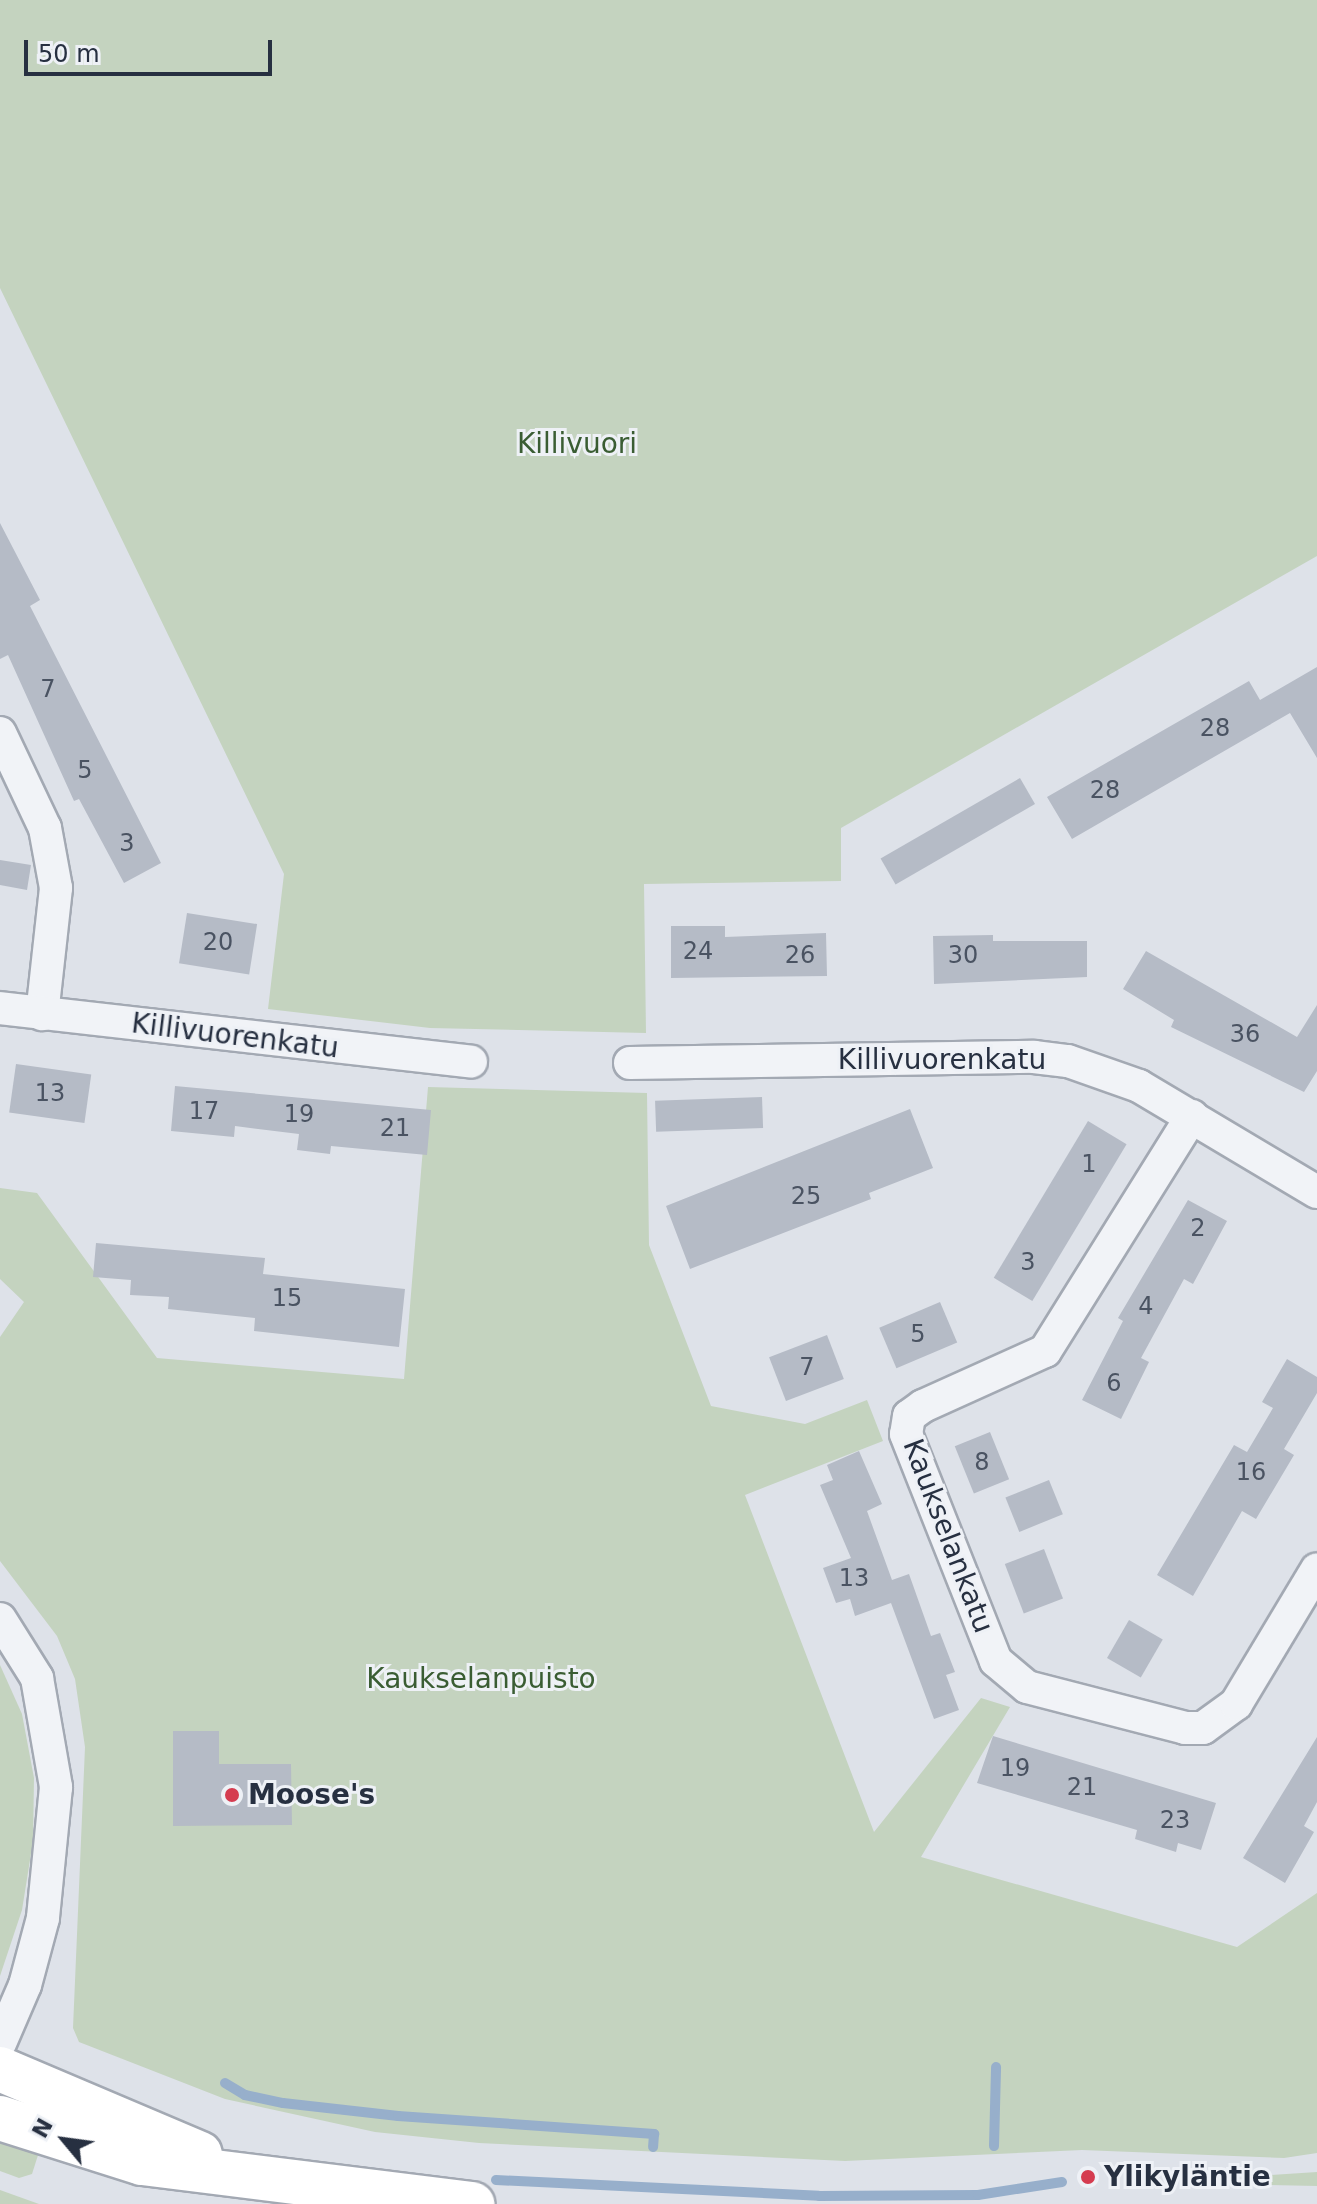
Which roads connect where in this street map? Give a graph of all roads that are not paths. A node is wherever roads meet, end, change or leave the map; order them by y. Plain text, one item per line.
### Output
1 (0, 733) edge
2 (0, 1008) edge
3 (42, 1014) junction
4 (471, 1062) dead end
5 (630, 1063) dead end
6 (1192, 1116) junction
7 (1317, 1192) edge
8 (1317, 1569) edge
9 (0, 1619) edge
10 (0, 2043) edge
11 (0, 2069) edge
12 (0, 2118) edge
13 (247, 2173) junction
14 (472, 2204) edge

1 - 3 street
2 - 3 street, Killivuorenkatu
3 - 4 street, Killivuorenkatu
5 - 6 street, Killivuorenkatu
6 - 7 street, Killivuorenkatu
6 - 8 street, Kaukselankatu
9 - 10 street
11 - 13 main road
12 - 13 main road
13 - 14 main road

